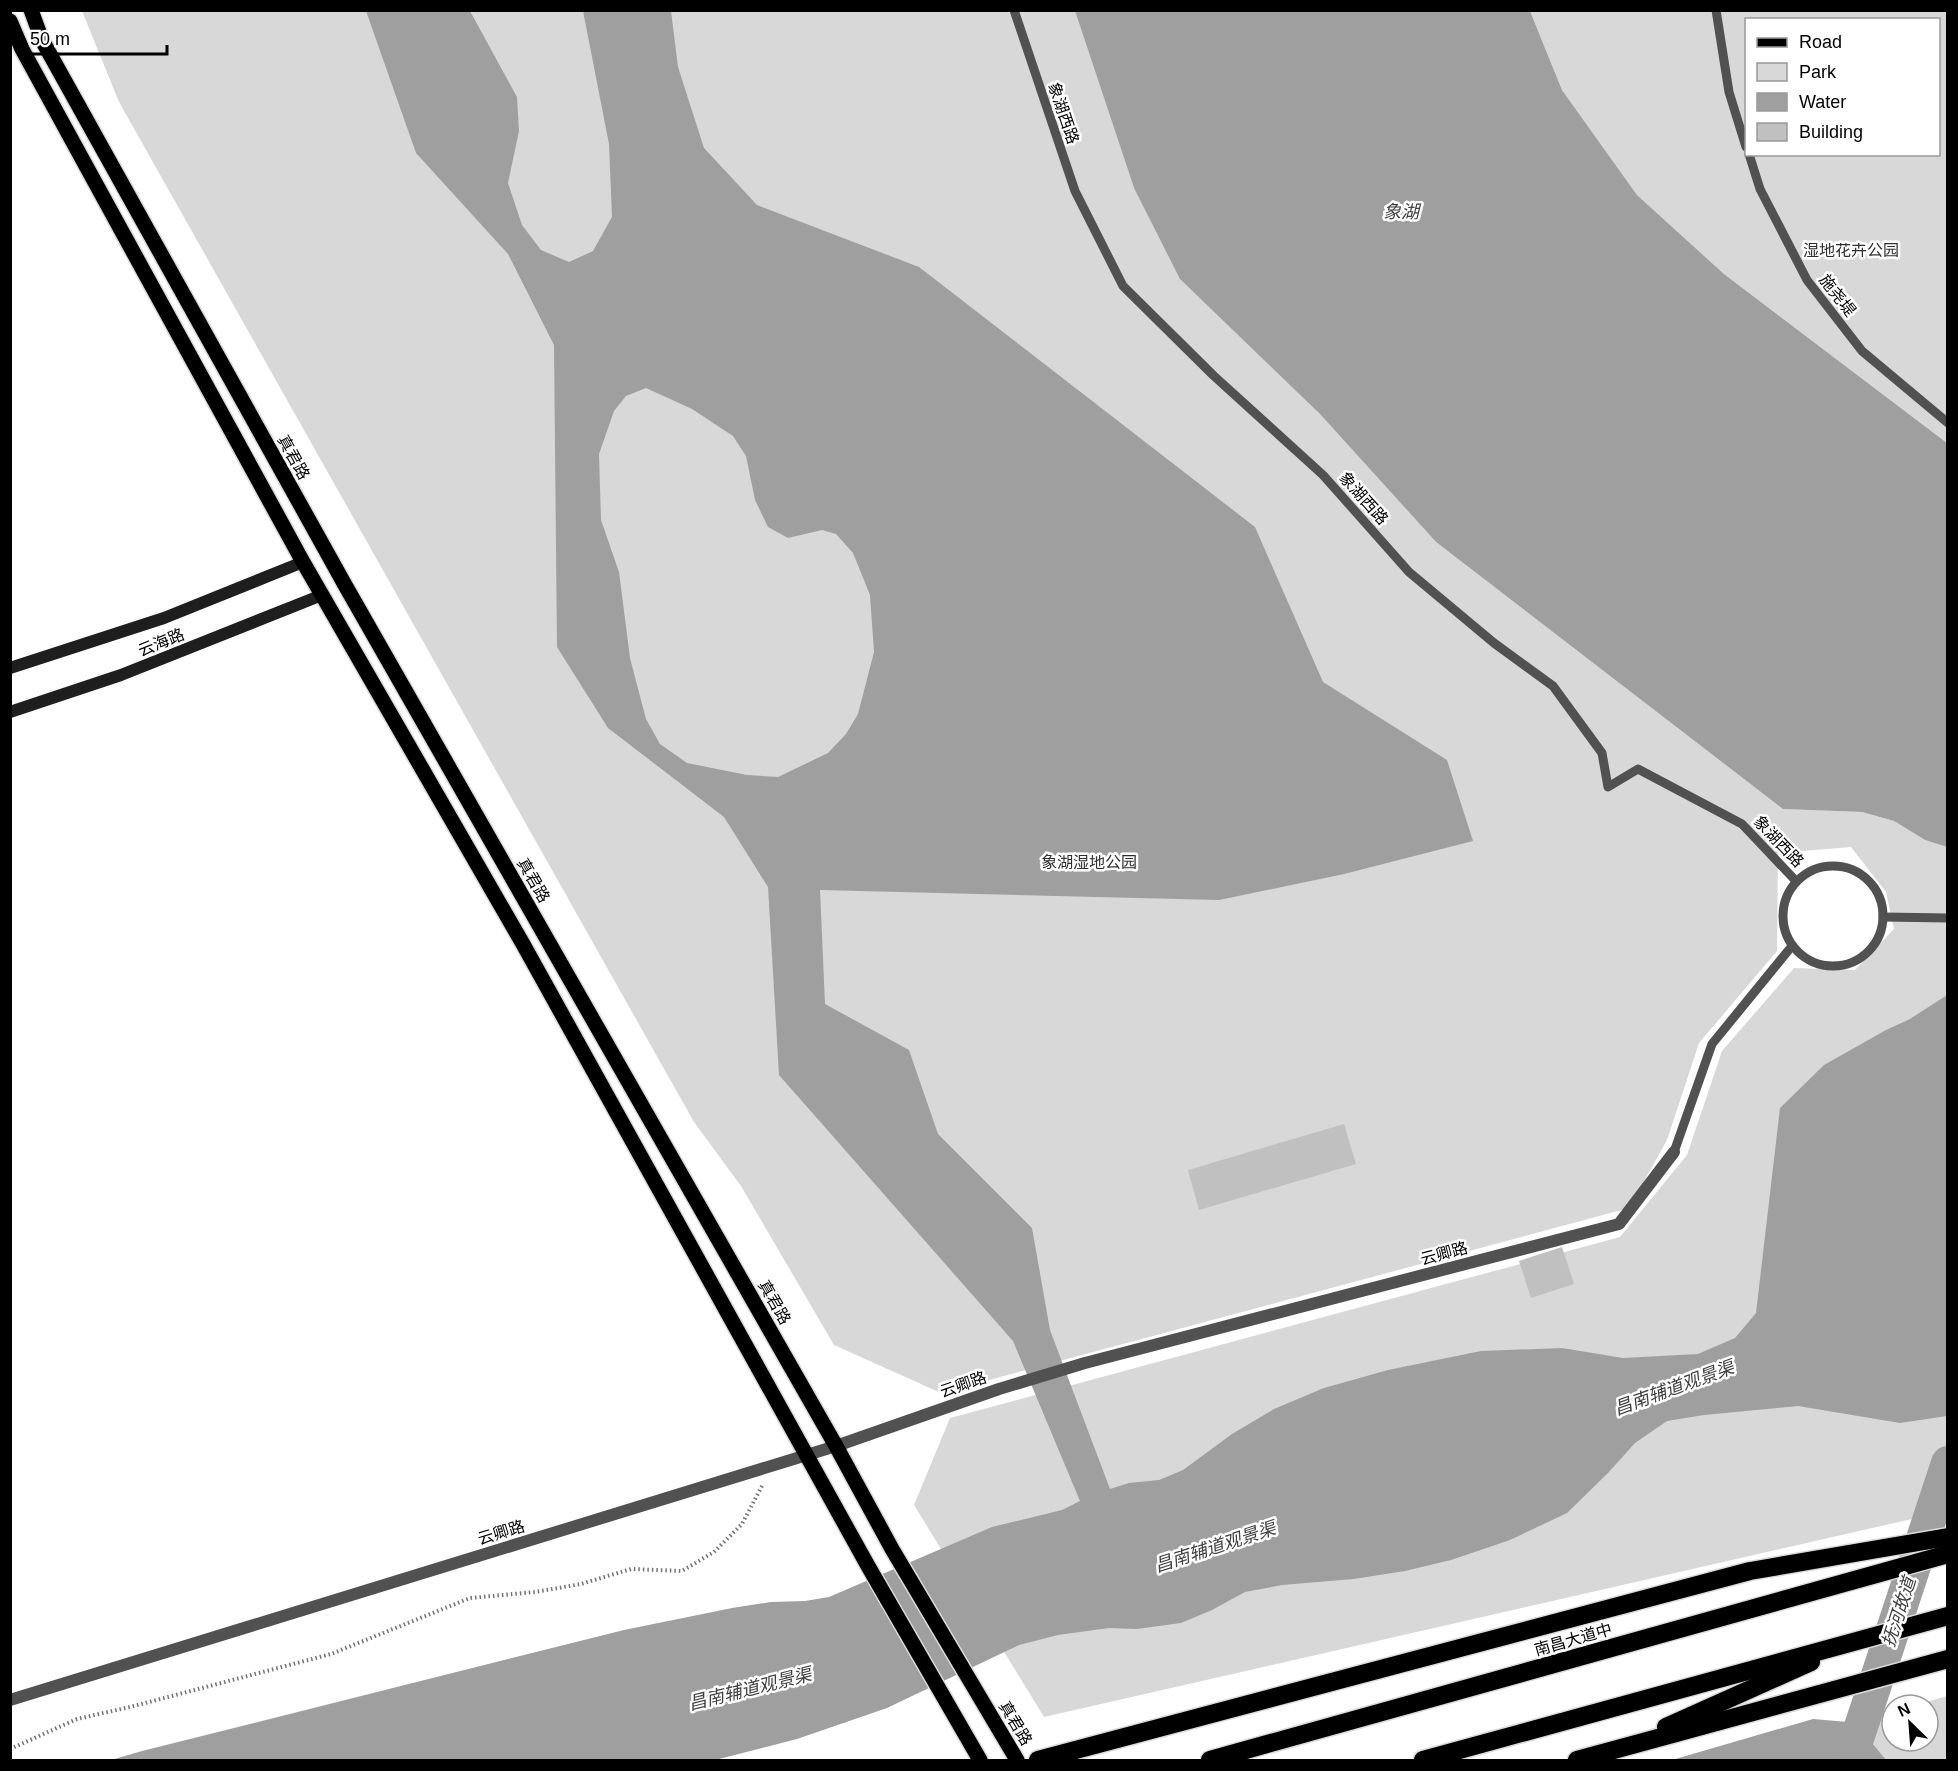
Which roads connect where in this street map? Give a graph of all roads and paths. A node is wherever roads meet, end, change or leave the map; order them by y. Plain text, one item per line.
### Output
1 (31, 10) edge
2 (1014, 10) edge
3 (1716, 10) edge
4 (10, 21) edge
5 (1745, 144) edge
6 (1750, 156) edge
7 (1947, 423) edge
8 (303, 562) junction
9 (322, 595) junction
10 (10, 668) edge
11 (10, 711) edge
12 (1796, 881) junction
13 (1883, 917) junction
14 (1947, 918) edge
15 (1792, 946) junction
16 (1674, 1152) joint
17 (836, 1446) junction
18 (806, 1455) junction
19 (772, 1465) junction
20 (1947, 1537) edge
21 (1947, 1554) edge
22 (1947, 1616) edge
23 (1873, 1636) junction
24 (1947, 1659) edge
25 (10, 1700) edge
26 (10, 1749) edge
27 (1610, 1752) junction
28 (980, 1761) edge
29 (1017, 1761) edge
30 (1038, 1761) edge
31 (1210, 1761) edge
32 (1423, 1761) edge
33 (1577, 1761) edge

1 - 17 main road, 真君路
2 - 12 lane, 象湖西路
3 - 5 lane
4 - 8 main road
6 - 7 lane, 施尧堤
8 - 9 main road
8 - 10 street, 云海路
9 - 11 street, 云海路
9 - 18 main road
12 - 13 lane
12 - 15 lane
13 - 14 lane
13 - 15 lane
15 - 16 lane
16 - 17 street, 云卿路
17 - 18 street, 云卿路
17 - 29 main road, 真君路
18 - 19 street, 云卿路
18 - 28 main road
19 - 25 street, 云卿路
19 - 26 path
20 - 30 highway
21 - 31 highway, 南昌大道中
22 - 23 highway
23 - 27 highway
23 - 32 highway
24 - 27 highway
27 - 33 highway

